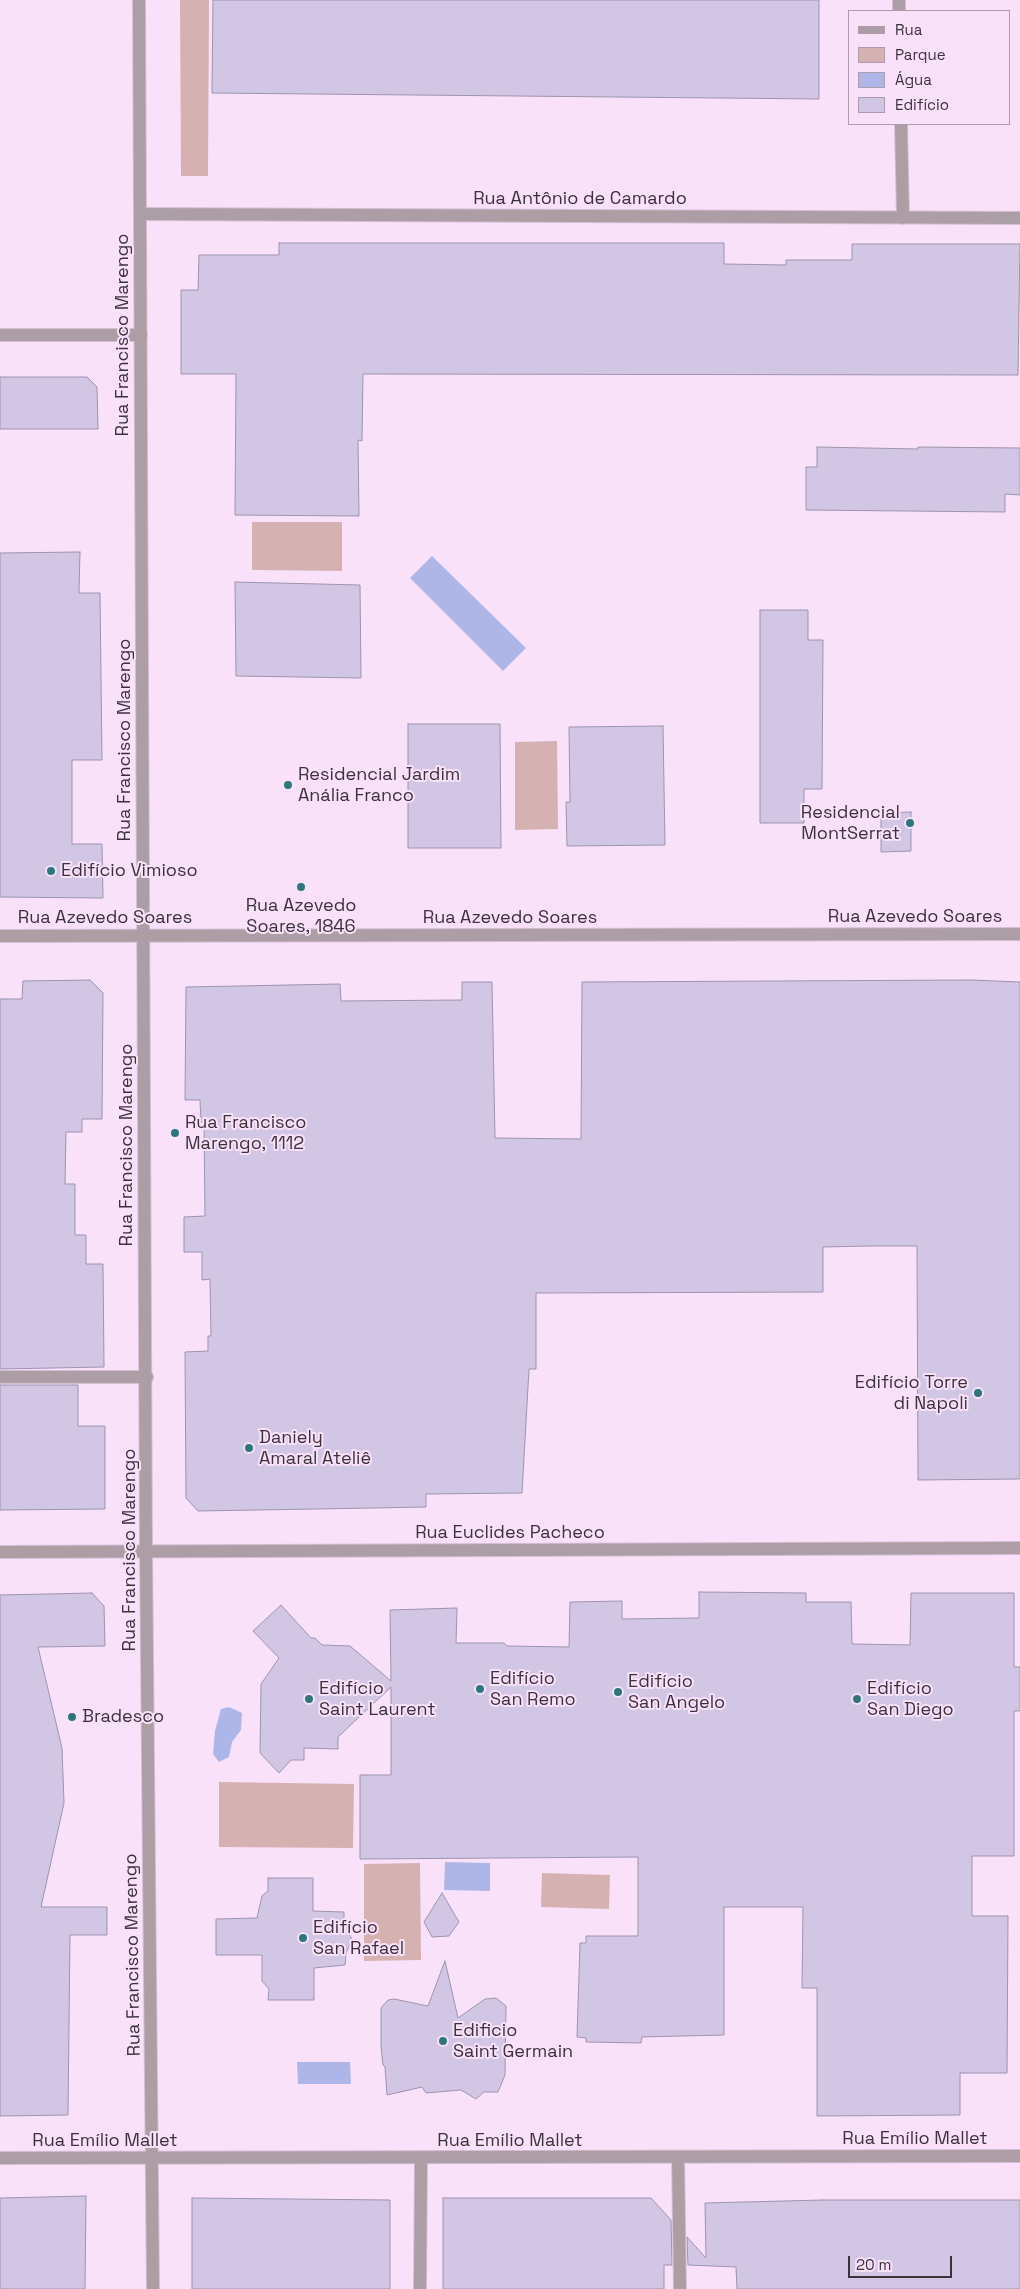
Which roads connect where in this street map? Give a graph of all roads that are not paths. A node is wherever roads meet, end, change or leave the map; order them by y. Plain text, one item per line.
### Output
1 (138, 0) edge
2 (901, 125) edge
3 (140, 214) junction
4 (903, 218) junction
5 (1020, 218) edge
6 (0, 334) edge
7 (141, 335) junction
8 (143, 934) junction
9 (1020, 934) edge
10 (0, 936) edge
11 (0, 1377) edge
12 (147, 1377) junction
13 (1020, 1548) edge
14 (146, 1551) junction
15 (0, 1552) edge
16 (1020, 2156) edge
17 (678, 2157) junction
18 (0, 2158) edge
19 (153, 2159) junction
20 (421, 2159) junction
21 (153, 2289) edge
22 (420, 2289) edge
23 (680, 2289) edge

1 - 3 street, Rua Francisco Marengo
2 - 4 street
3 - 4 street, Rua Antônio de Camardo
3 - 7 street, Rua Francisco Marengo
4 - 5 street, Rua Antônio de Camardo
6 - 7 street
7 - 8 street, Rua Francisco Marengo
8 - 9 street, Rua Azevedo Soares
8 - 10 street, Rua Azevedo Soares
8 - 12 street, Rua Francisco Marengo
11 - 12 street
12 - 14 street, Rua Francisco Marengo
13 - 14 street, Rua Euclides Pacheco
14 - 15 street, Rua Euclides Pacheco
14 - 19 street, Rua Francisco Marengo
16 - 17 street, Rua Emílio Mallet
17 - 20 street, Rua Emílio Mallet
17 - 23 street
18 - 19 street, Rua Emílio Mallet
19 - 20 street, Rua Emílio Mallet
19 - 21 street, Rua Francisco Marengo
20 - 22 street

